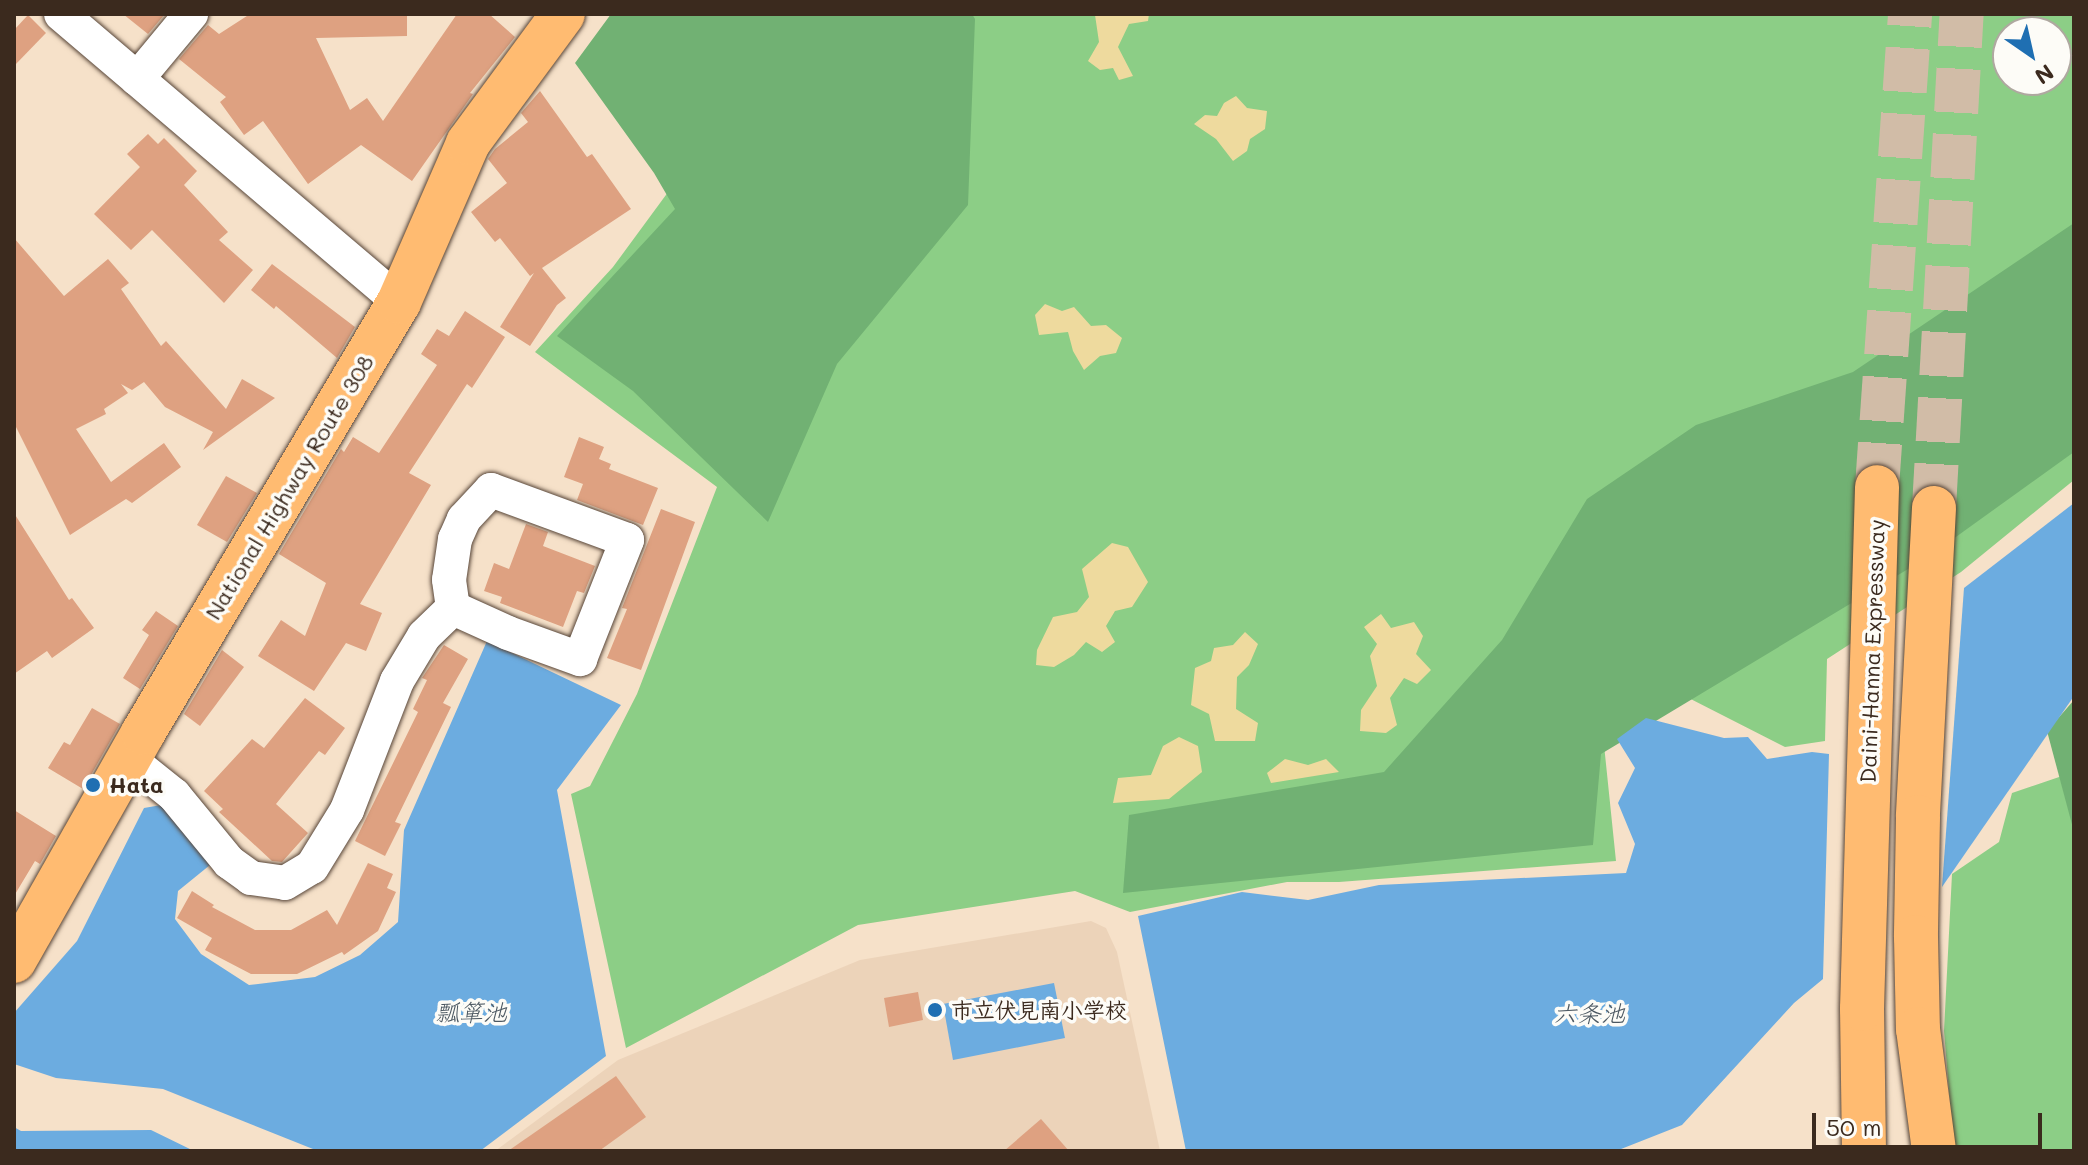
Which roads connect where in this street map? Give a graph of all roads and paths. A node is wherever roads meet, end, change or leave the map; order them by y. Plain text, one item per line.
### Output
1 (61, 14) edge
2 (191, 14) edge
3 (563, 14) edge
4 (137, 79) junction
5 (399, 302) junction
6 (1877, 487) tunnel mouth
7 (1934, 508) tunnel mouth
8 (453, 608) junction
9 (129, 759) junction
10 (14, 961) edge
11 (1864, 1151) edge
12 (1934, 1151) edge

1 - 4 street
2 - 4 street
3 - 5 highway, National Highway Route 308
4 - 5 street
5 - 9 highway, National Highway Route 308
6 - 11 highway, Daini-Hanna Expressway
7 - 12 highway
8 - 8 street
8 - 9 street
9 - 10 highway, National Highway Route 308

